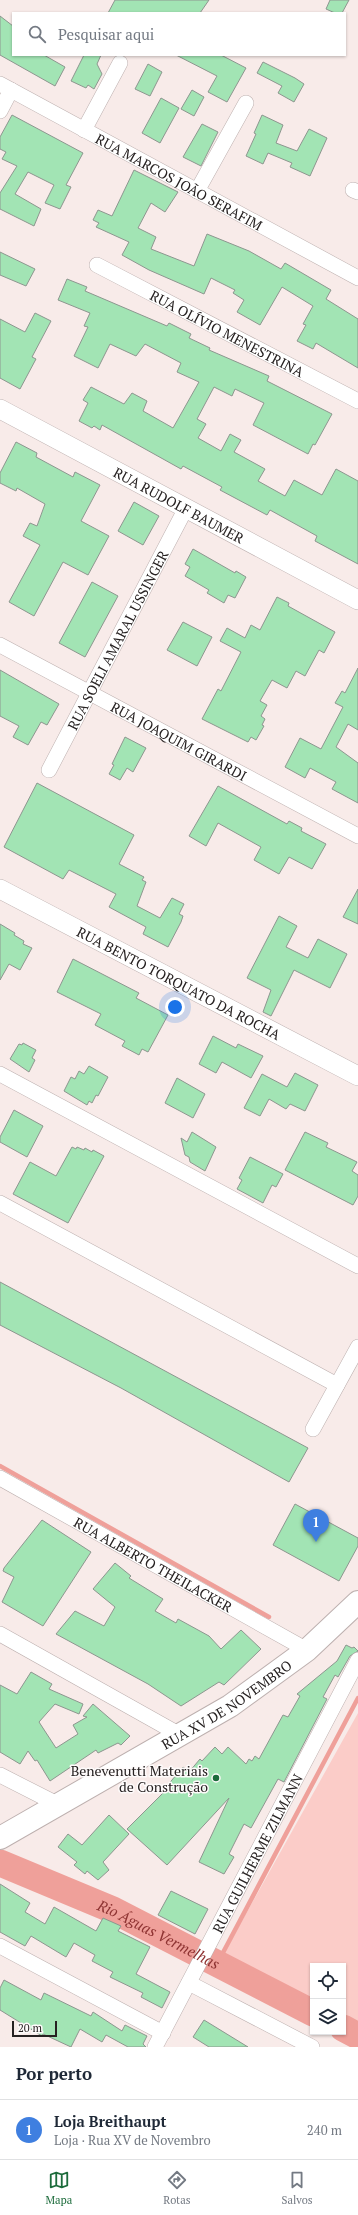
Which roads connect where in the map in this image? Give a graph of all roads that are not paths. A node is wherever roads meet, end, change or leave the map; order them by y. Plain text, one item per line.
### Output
1 (120, 63) dead end
2 (5, 87) edge
3 (246, 103) dead end
4 (0, 111) edge
5 (84, 130) junction
6 (197, 191) junction
7 (97, 265) dead end
8 (358, 278) edge
9 (358, 401) edge
10 (0, 409) edge
11 (186, 508) junction
12 (358, 600) edge
13 (0, 645) edge
14 (90, 693) junction
15 (49, 770) dead end
16 (358, 836) edge
17 (0, 888) edge
18 (0, 1074) edge
19 (358, 1076) edge
20 (0, 1203) edge
21 (358, 1266) edge
22 (358, 1347) edge
23 (337, 1385) junction
24 (314, 1429) dead end
25 (0, 1478) edge
26 (358, 1602) edge
27 (0, 1634) edge
28 (307, 1650) junction
29 (358, 1660) edge
30 (182, 1736) junction
31 (0, 1775) edge
32 (59, 1805) junction
33 (0, 1838) edge
34 (0, 1946) edge
35 (189, 1983) junction
36 (163, 2033) junction
37 (155, 2047) edge
38 (312, 2047) edge

1 - 5 street
2 - 4 street
2 - 5 street, RUA MARCOS JOÃO SERAFIM
3 - 6 street
5 - 6 street, RUA MARCOS JOÃO SERAFIM
6 - 8 street, RUA MARCOS JOÃO SERAFIM
7 - 9 street, RUA OLÍVIO MENESTRINA
10 - 11 street, RUA RUDOLF BAUMER
11 - 12 street, RUA RUDOLF BAUMER
11 - 14 street, RUA SOELI AMARAL USSINGER
13 - 14 street, RUA JOAQUIM GIRARDI
14 - 15 street, RUA SOELI AMARAL USSINGER
14 - 16 street, RUA JOAQUIM GIRARDI
17 - 19 street, RUA BENTO TORQUATO DA ROCHA
18 - 21 street
20 - 23 street
22 - 23 street
23 - 24 street
25 - 28 street, RUA ALBERTO THEILACKER
26 - 28 main road, RUA XV DE NOVEMBRO
27 - 30 street
28 - 30 main road, RUA XV DE NOVEMBRO
29 - 35 street, RUA GUILHERME ZILMANN
30 - 32 main road, RUA XV DE NOVEMBRO
31 - 32 street
32 - 33 main road, RUA XV DE NOVEMBRO
34 - 36 street
35 - 36 street, RUA GUILHERME ZILMANN
35 - 38 street
36 - 37 street, RUA GUILHERME ZILMANN

